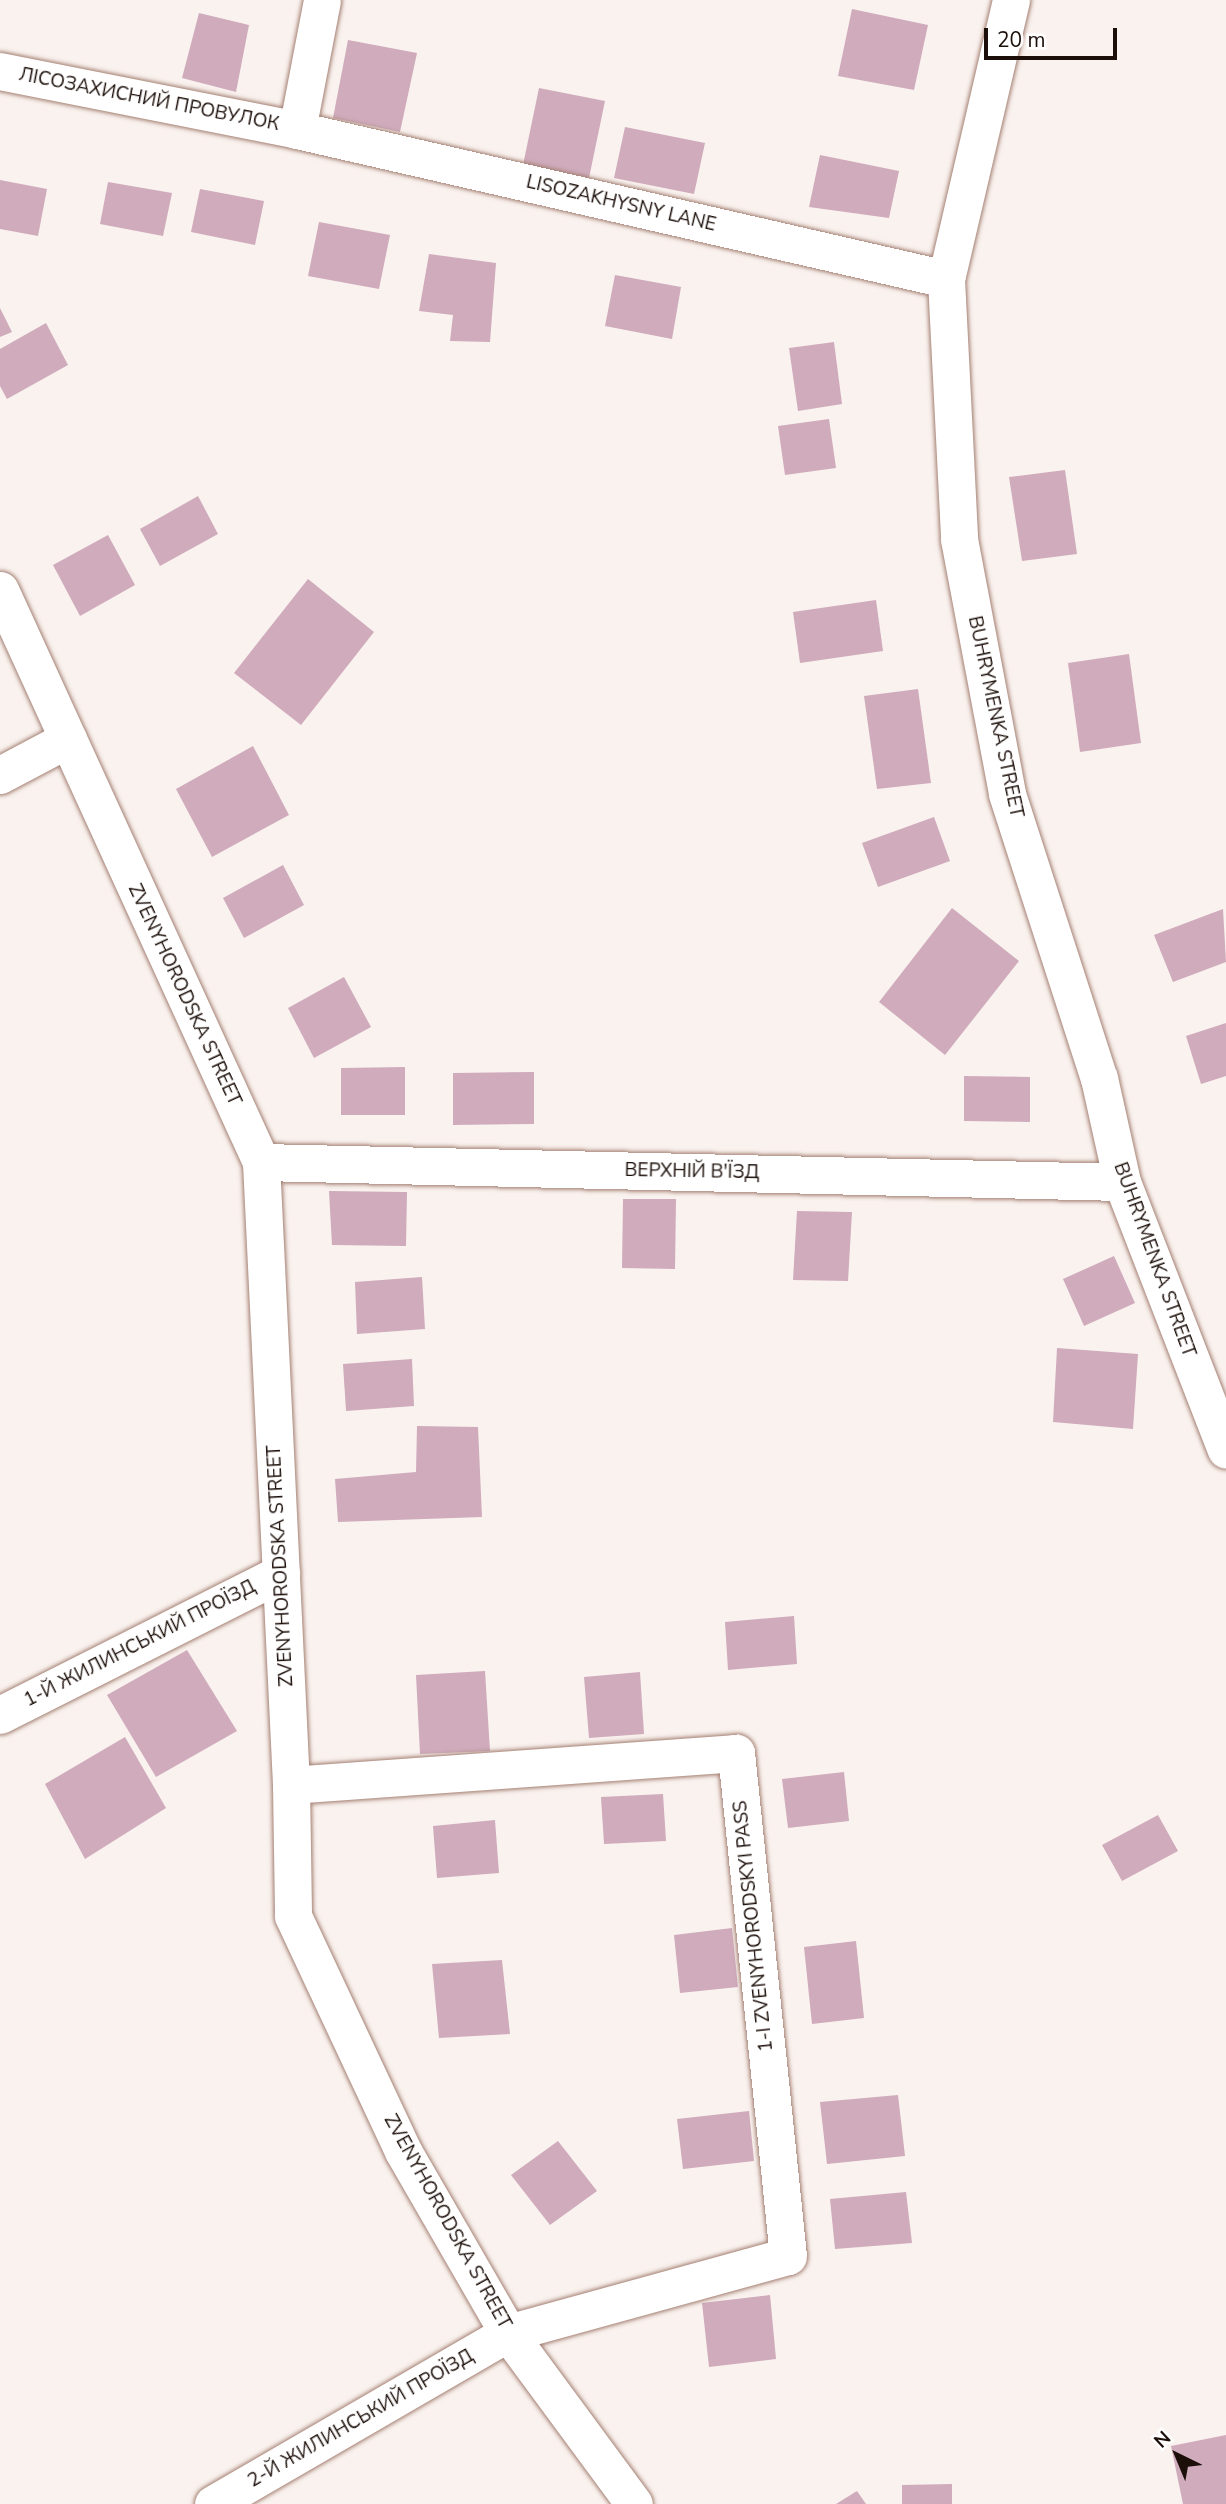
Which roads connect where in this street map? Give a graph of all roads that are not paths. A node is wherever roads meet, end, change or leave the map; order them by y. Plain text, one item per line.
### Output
1 (322, 0) edge
2 (1011, 0) edge
3 (0, 71) edge
4 (297, 130) junction
5 (946, 279) junction
6 (0, 590) edge
7 (68, 740) junction
8 (0, 775) edge
9 (261, 1162) junction
10 (1122, 1182) junction
11 (1226, 1450) edge
12 (281, 1573) junction
13 (0, 1715) edge
14 (292, 1785) junction
15 (508, 2333) junction
16 (213, 2504) edge
17 (634, 2504) edge

1 - 4 street
2 - 5 street, BUHRYMENKA STREET
3 - 4 street, ЛІСОЗАХИСНИЙ ПРОВУЛОК
4 - 5 street, LISOZAKHYSNY LANE
5 - 10 street, BUHRYMENKA STREET
6 - 7 street, ZVENYHORODSKA STREET
7 - 8 street
7 - 9 street, ZVENYHORODSKA STREET
9 - 10 street, ВЕРХНІЙ В'ЇЗД
9 - 12 street, ZVENYHORODSKA STREET
10 - 11 street, BUHRYMENKA STREET
12 - 13 street, 1-Й ЖИЛИНСЬКИЙ ПРОЇЗД
12 - 14 street, ZVENYHORODSKA STREET
14 - 15 street, ZVENYHORODSKA STREET
14 - 15 street, 1-I ZVENYHORODSKYI PASS
15 - 16 street, 2-Й ЖИЛИНСЬКИЙ ПРОЇЗД
15 - 17 street, ZVENYHORODSKA STREET

